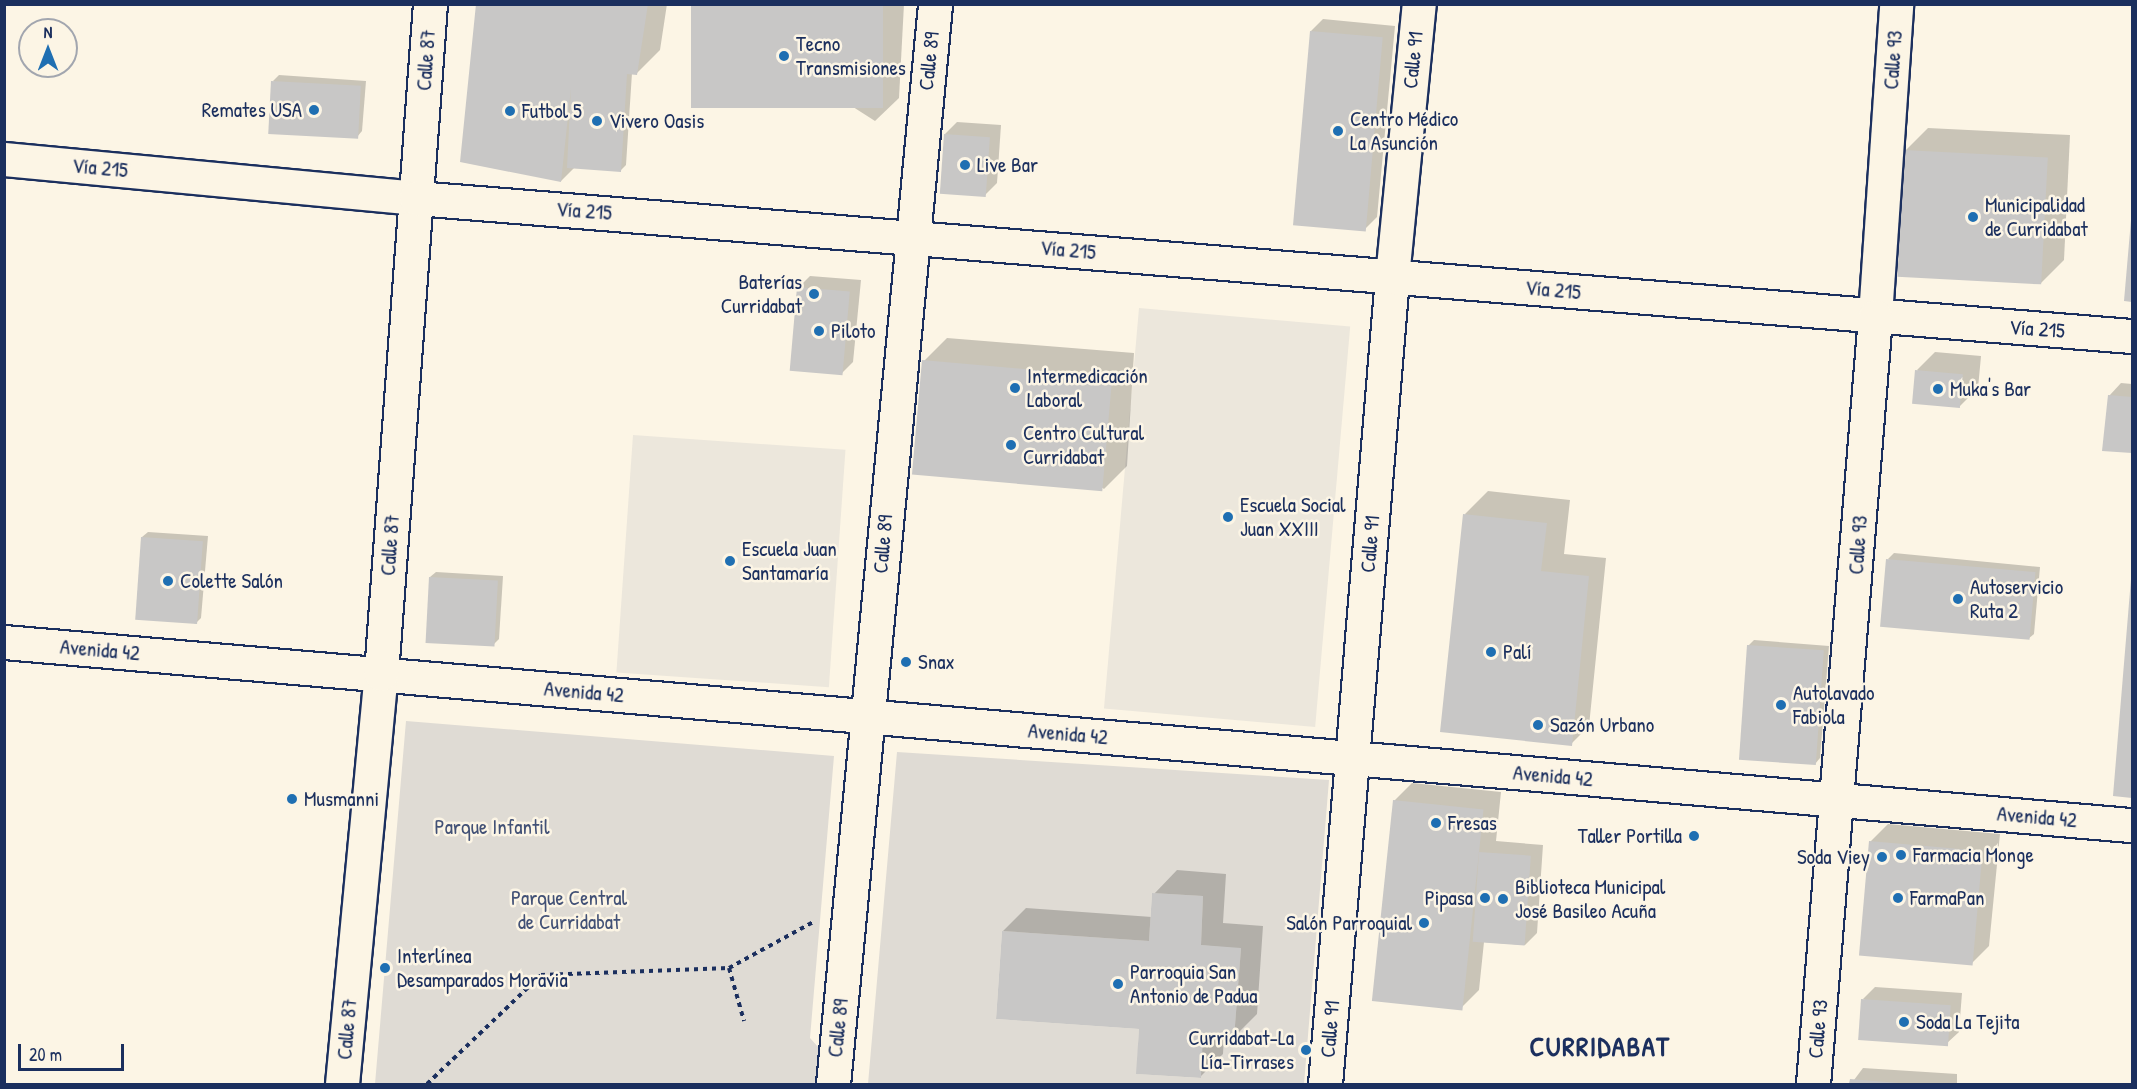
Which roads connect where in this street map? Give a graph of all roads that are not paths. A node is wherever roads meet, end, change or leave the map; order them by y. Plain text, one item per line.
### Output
1 (430, 4) edge
2 (935, 4) edge
3 (1419, 4) edge
4 (1896, 4) edge
5 (4, 159) edge
6 (416, 198) junction
7 (910, 237) junction
8 (1392, 277) junction
9 (1875, 316) junction
10 (2133, 336) edge
11 (4, 642) edge
12 (381, 674) junction
13 (867, 716) junction
14 (1352, 760) junction
15 (1838, 800) junction
16 (2133, 825) edge
17 (342, 1084) edge
18 (833, 1084) edge
19 (1325, 1084) edge
20 (1813, 1084) edge

1 - 6 street, Calle 87
2 - 7 street, Calle 89
3 - 8 street, Calle 91
4 - 9 street, Calle 93
5 - 6 street, Vía 215
6 - 7 street, Vía 215
6 - 12 street, Calle 87
7 - 8 street, Vía 215
7 - 13 street, Calle 89
8 - 9 street, Vía 215
8 - 14 street, Calle 91
9 - 10 street, Vía 215
9 - 15 street, Calle 93
11 - 12 street, Avenida 42
12 - 13 street, Avenida 42
12 - 17 street, Calle 87
13 - 14 street, Avenida 42
13 - 18 street, Calle 89
14 - 15 street, Avenida 42
14 - 19 street, Calle 91
15 - 16 street, Avenida 42
15 - 20 street, Calle 93

